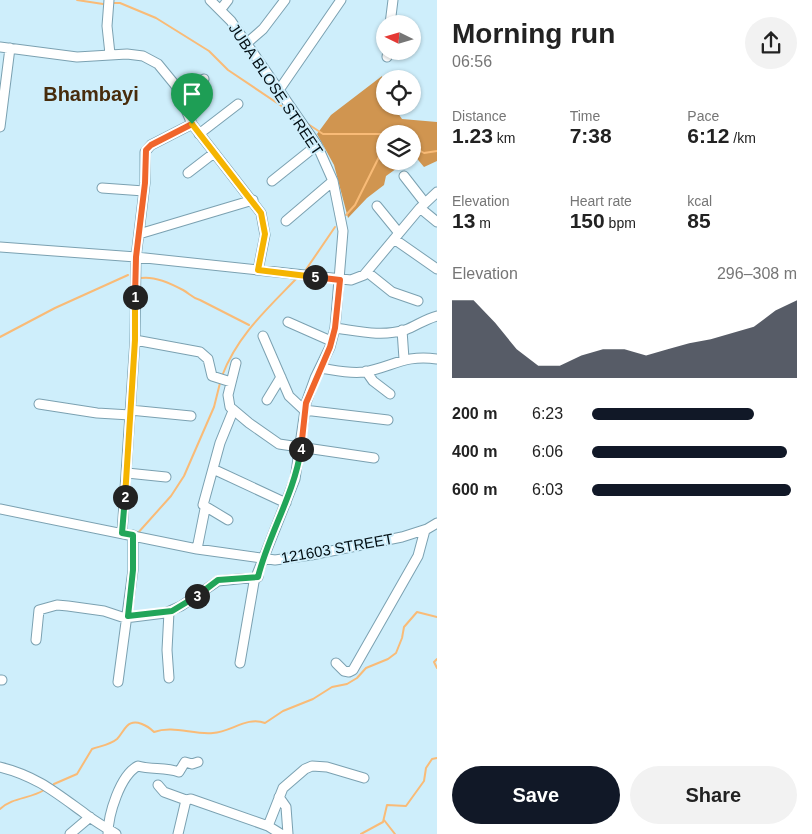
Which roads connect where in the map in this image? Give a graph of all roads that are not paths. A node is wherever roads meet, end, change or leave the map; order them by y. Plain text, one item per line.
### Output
1 (109, 0) edge
2 (210, 0) edge
3 (228, 0) edge
4 (285, 0) edge
5 (341, 0) edge
6 (393, 0) edge
7 (221, 9) junction
8 (391, 15) edge
9 (247, 43) junction
10 (0, 47) edge
11 (10, 48) junction
12 (110, 54) junction
13 (204, 79) dead end
14 (279, 90) junction
15 (180, 94) junction
16 (238, 104) dead end
17 (192, 124) junction
18 (0, 127) edge
19 (199, 134) junction
20 (317, 145) junction
21 (214, 153) junction
22 (188, 173) dead end
23 (404, 176) dead end
24 (272, 181) dead end
25 (333, 181) junction
26 (102, 188) dead end
27 (144, 191) junction
28 (437, 192) edge
29 (253, 200) junction
30 (422, 205) junction
31 (377, 206) dead end
32 (286, 221) dead end
33 (437, 222) edge
34 (139, 234) junction
35 (396, 236) junction
36 (0, 247) edge
37 (136, 257) junction
38 (437, 269) edge
39 (258, 270) junction
40 (367, 272) junction
41 (340, 280) junction
42 (418, 301) dead end
43 (437, 316) edge
44 (288, 322) dead end
45 (335, 328) junction
46 (402, 330) junction
47 (263, 336) dead end
48 (135, 340) junction
49 (331, 341) junction
50 (404, 359) junction
51 (437, 359) edge
52 (236, 363) dead end
53 (320, 368) junction
54 (366, 371) junction
55 (281, 378) junction
56 (221, 379) junction
57 (390, 394) dead end
58 (267, 400) dead end
59 (39, 404) dead end
60 (304, 410) junction
61 (233, 411) junction
62 (130, 413) junction
63 (191, 416) dead end
64 (388, 420) dead end
65 (301, 448) junction
66 (374, 458) dead end
67 (213, 469) junction
68 (127, 472) junction
69 (166, 477) dead end
70 (286, 503) junction
71 (0, 509) edge
72 (205, 509) junction
73 (228, 520) dead end
74 (437, 524) edge
75 (425, 530) junction
76 (122, 533) junction
77 (133, 535) junction
78 (197, 549) junction
79 (263, 559) junction
80 (258, 577) junction
81 (169, 612) junction
82 (128, 616) junction
83 (36, 640) dead end
84 (240, 663) dead end
85 (336, 663) dead end
86 (169, 678) dead end
87 (118, 682) dead end
88 (198, 762) dead end
89 (0, 767) edge
90 (364, 778) dead end
91 (158, 785) dead end
92 (279, 797) junction
93 (186, 800) junction
94 (90, 817) junction
95 (268, 826) junction
96 (108, 831) edge
97 (70, 834) edge
98 (116, 834) edge
99 (178, 834) edge
100 (281, 834) edge
101 (288, 834) edge

1 - 12 street
2 - 7 street, JUBA BLOSE STREET
3 - 7 street
4 - 9 street
5 - 14 street
6 - 8 street
7 - 9 street, JUBA BLOSE STREET
9 - 14 street, JUBA BLOSE STREET
10 - 11 street
11 - 12 street
11 - 18 street
12 - 15 street
13 - 15 street
14 - 20 street, JUBA BLOSE STREET
15 - 17 street
16 - 19 street
17 - 19 street
17 - 27 street
19 - 21 street
20 - 24 street
20 - 25 street, JUBA BLOSE STREET
21 - 22 street
21 - 29 street
23 - 30 street
25 - 32 street
25 - 41 street, JUBA BLOSE STREET
26 - 27 street
27 - 34 street
28 - 30 street
29 - 34 street
29 - 39 street
30 - 33 street
30 - 35 street
31 - 35 street
34 - 37 street
35 - 38 street
35 - 40 street
36 - 37 street
37 - 39 street
37 - 48 street
39 - 41 street
40 - 41 street
40 - 42 street
41 - 45 street, JUBA BLOSE STREET
43 - 46 street
44 - 49 street
45 - 46 street
45 - 49 street, JUBA BLOSE STREET
46 - 50 street
47 - 55 street
48 - 56 street
48 - 62 street
49 - 53 street, JUBA BLOSE STREET
50 - 51 street
50 - 54 street
52 - 56 street
53 - 54 street
53 - 60 street, JUBA BLOSE STREET
54 - 57 street
55 - 58 street
55 - 60 street
56 - 61 street
59 - 62 street
60 - 64 street
60 - 65 street, JUBA BLOSE STREET
61 - 65 street
61 - 67 street
62 - 63 street
62 - 68 street
65 - 66 street
65 - 70 street, JUBA BLOSE STREET
67 - 70 street
67 - 72 street
68 - 69 street
68 - 76 street
70 - 79 street, JUBA BLOSE STREET
71 - 76 street, 121603 STREET
72 - 73 street
72 - 78 street
74 - 75 street, 121603 STREET
75 - 79 street, 121603 STREET
75 - 85 street
76 - 77 street, 121603 STREET
77 - 78 street, 121603 STREET
77 - 82 street
78 - 79 street, 121603 STREET
79 - 80 street, JUBA BLOSE STREET
80 - 81 street
80 - 84 street, JUBA BLOSE STREET
81 - 82 street
81 - 86 street
82 - 83 street
82 - 87 street
88 - 96 street
89 - 94 street
90 - 92 street
91 - 93 street
92 - 95 street
92 - 101 street
93 - 95 street
93 - 99 street
94 - 96 street
94 - 97 street
95 - 100 street
96 - 98 street

